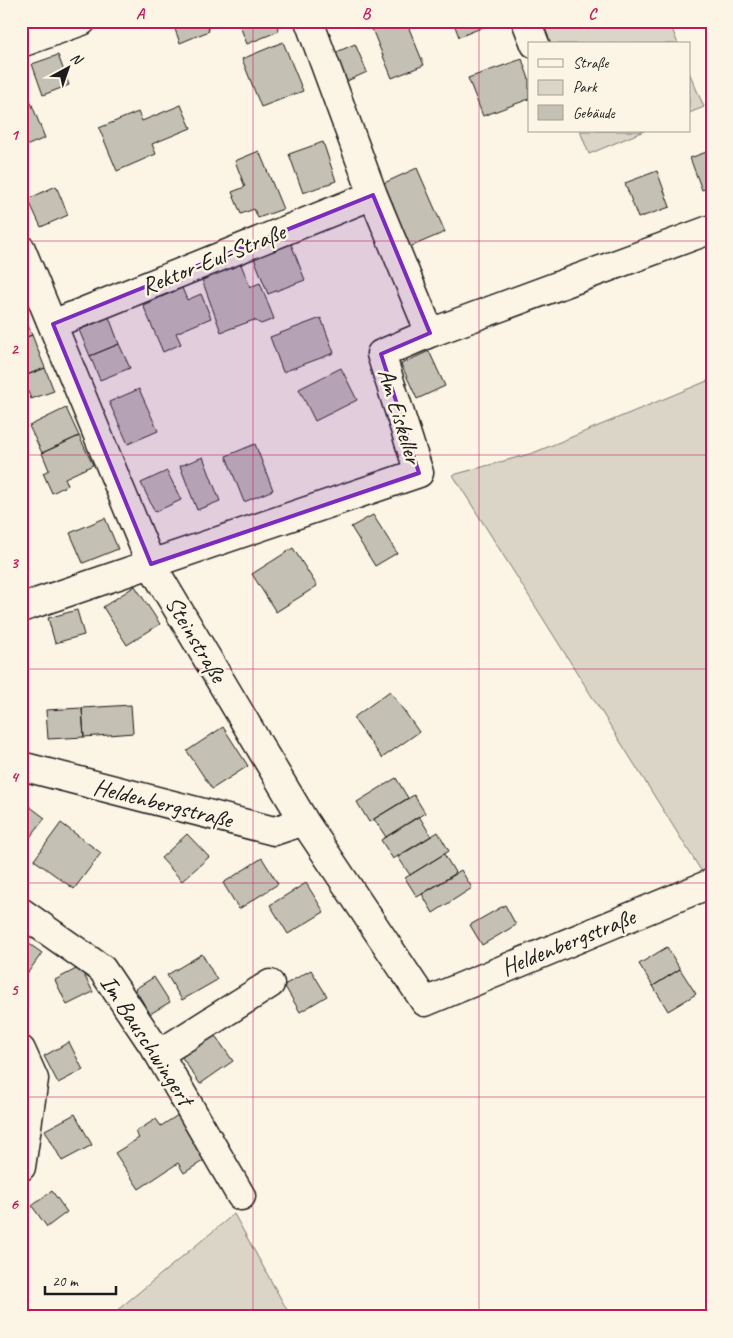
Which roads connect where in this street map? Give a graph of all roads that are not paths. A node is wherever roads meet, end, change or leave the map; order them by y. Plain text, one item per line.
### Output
1 (82, 21) edge
2 (309, 21) edge
3 (526, 21) edge
4 (534, 42) edge
5 (21, 43) edge
6 (373, 195) junction
7 (712, 229) edge
8 (21, 249) edge
9 (53, 324) junction
10 (430, 333) junction
11 (151, 564) junction
12 (21, 608) edge
13 (21, 766) edge
14 (304, 821) junction
15 (712, 883) edge
16 (21, 912) edge
17 (270, 984) dead end
18 (425, 1002) joint
19 (21, 1050) edge
20 (159, 1054) junction
21 (21, 1167) edge
22 (241, 1196) dead end

1 - 5 street
2 - 6 street
3 - 4 street
6 - 9 street, Rektor-Eul-Straße
6 - 10 street
7 - 10 street, Am Eiskeller
8 - 9 street, Steinstraße
9 - 11 street, Steinstraße
10 - 11 street, Am Eiskeller
11 - 12 street, Am Eiskeller
11 - 14 street, Steinstraße
13 - 14 street, Heldenbergstraße
14 - 18 street, Steinstraße
15 - 18 street, Heldenbergstraße
16 - 20 street, Im Bauschwingert
17 - 20 street
19 - 21 street
20 - 22 street, Im Bauschwingert

